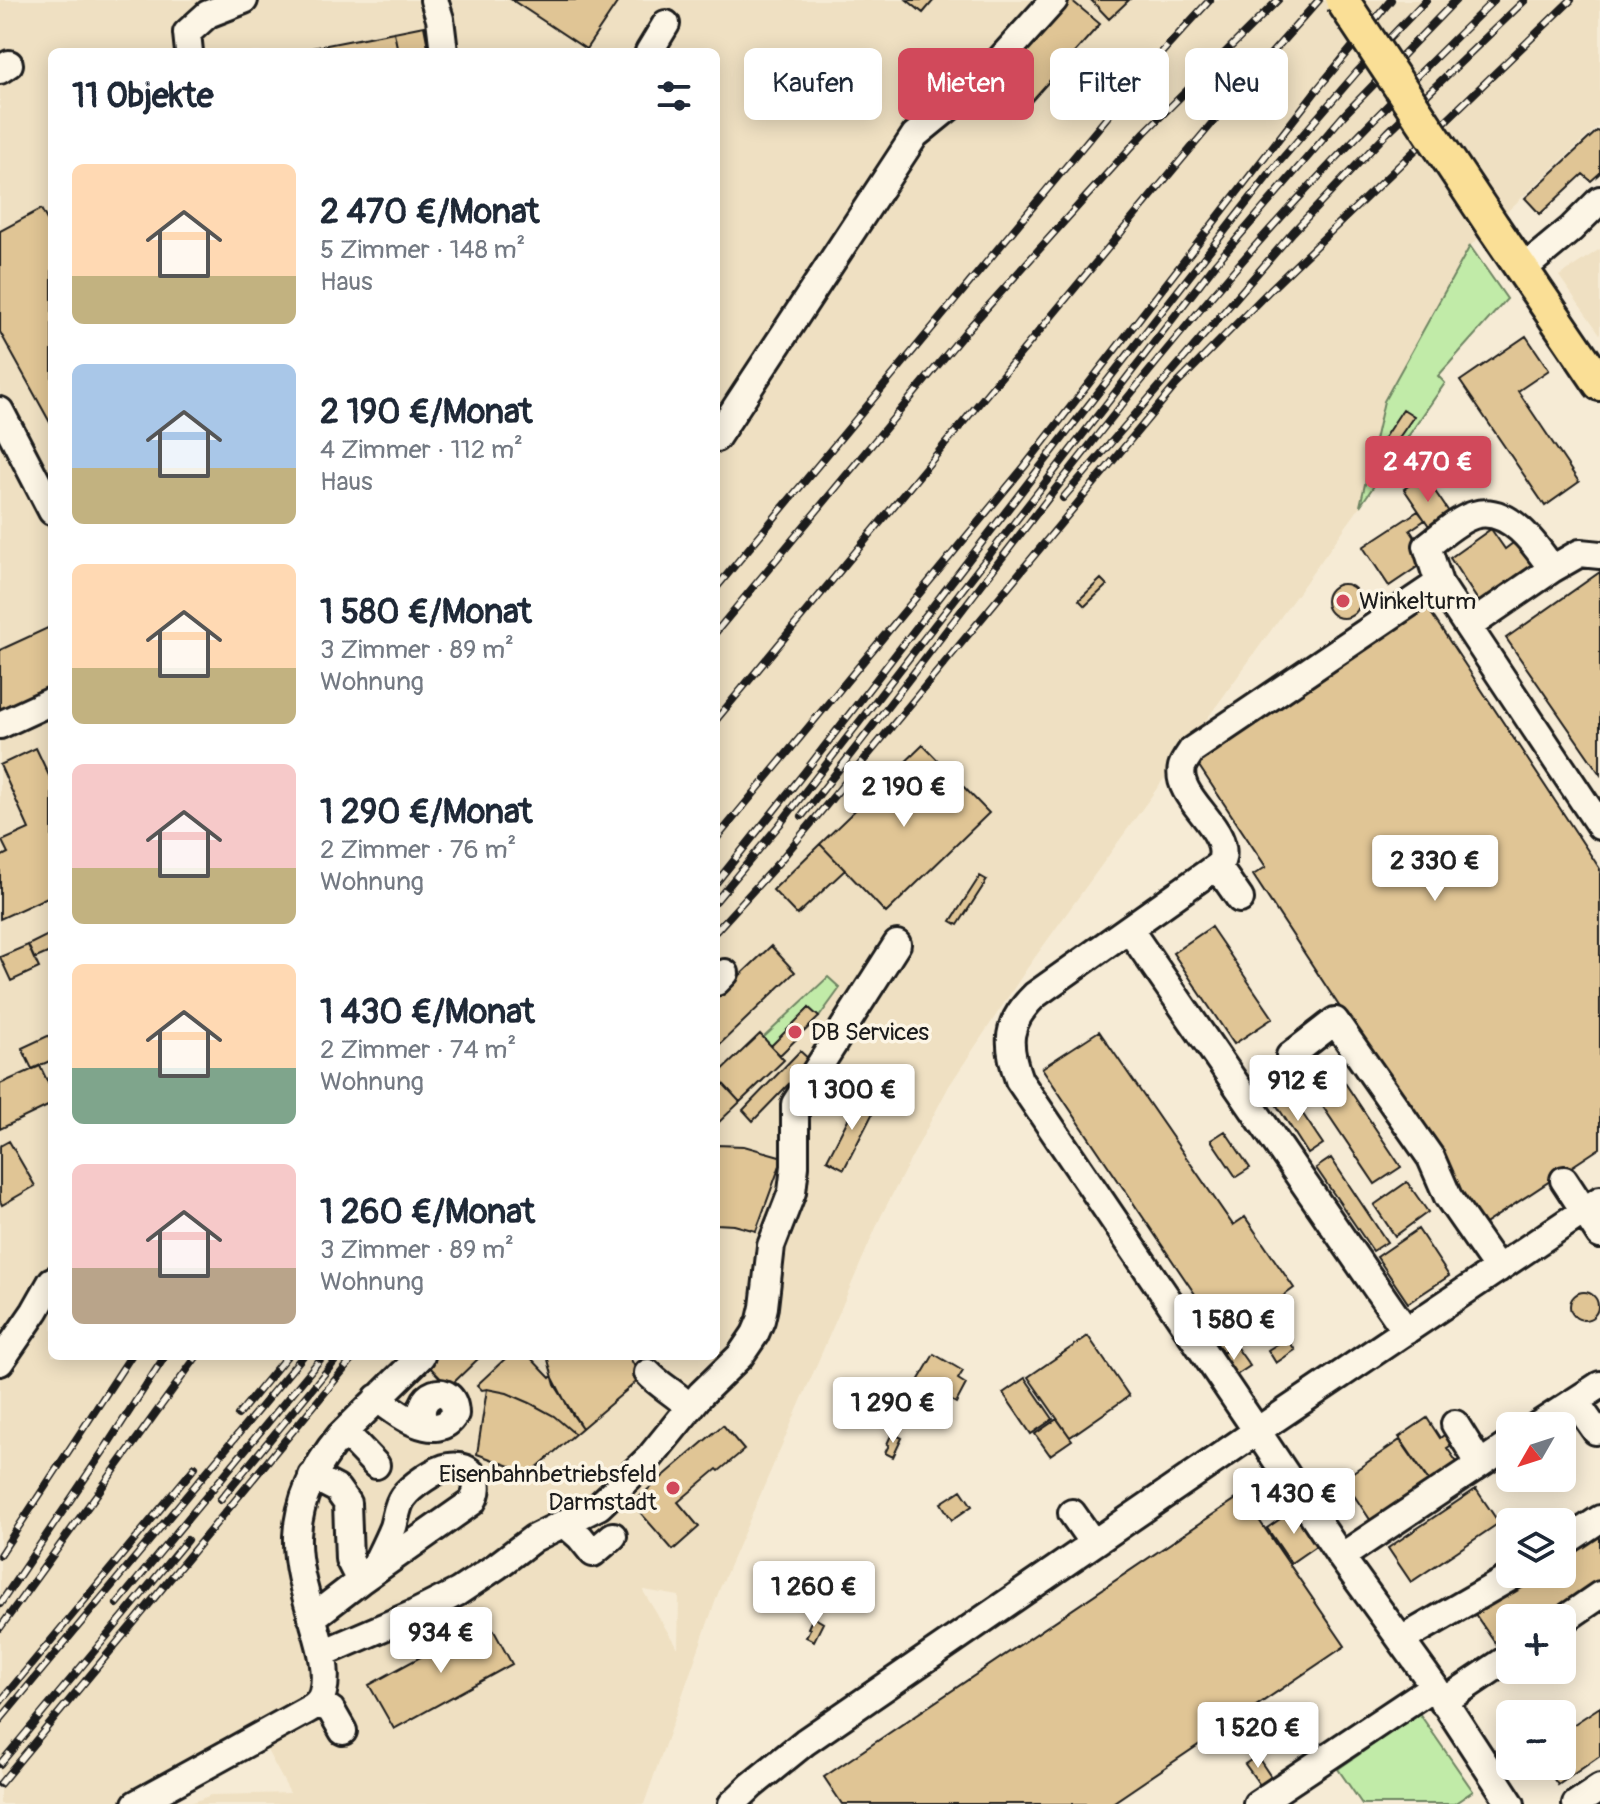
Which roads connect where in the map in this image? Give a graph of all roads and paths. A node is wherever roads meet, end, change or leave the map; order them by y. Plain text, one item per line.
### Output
1 (244, 0) edge
2 (434, 0) edge
3 (1054, 0) edge
4 (1342, 0) edge
5 (666, 24) dead end
6 (189, 48) edge
7 (444, 48) edge
8 (651, 48) edge
9 (1600, 200) edge
10 (1523, 269) junction
11 (1600, 384) edge
12 (0, 411) edge
13 (720, 432) edge
14 (48, 503) edge
15 (1600, 555) edge
16 (1552, 569) junction
17 (1439, 583) junction
18 (1469, 626) junction
19 (48, 703) edge
20 (0, 725) edge
21 (1600, 826) edge
22 (1217, 866) junction
23 (1240, 899) dead end
24 (1129, 929) junction
25 (897, 944) dead end
26 (1290, 1056) dead end
27 (1564, 1180) dead end
28 (1592, 1206) edge
29 (1600, 1235) edge
30 (1498, 1269) junction
31 (48, 1288) edge
32 (1406, 1331) junction
33 (417, 1360) edge
34 (0, 1362) edge
35 (648, 1373) dead end
36 (1600, 1385) edge
37 (377, 1398) junction
38 (1575, 1401) junction
39 (690, 1408) junction
40 (1558, 1412) edge
41 (1455, 1424) dead end
42 (425, 1425) dead end
43 (1600, 1428) edge
44 (1257, 1431) junction
45 (340, 1436) junction
46 (1496, 1453) edge
47 (1480, 1464) junction
48 (376, 1465) dead end
49 (312, 1476) junction
50 (1072, 1513) dead end
51 (1600, 1519) edge
52 (564, 1523) junction
53 (1576, 1535) edge
54 (613, 1536) dead end
55 (1093, 1543) junction
56 (1341, 1557) junction
57 (1496, 1585) edge
58 (1600, 1595) edge
59 (1576, 1611) edge
60 (312, 1618) junction
61 (1401, 1640) junction
62 (323, 1653) junction
63 (1496, 1664) edge
64 (1438, 1694) junction
65 (318, 1703) junction
66 (343, 1731) dead end
67 (1600, 1788) edge
68 (136, 1804) edge
69 (732, 1804) edge
70 (1257, 1804) edge
71 (1511, 1804) edge
72 (1576, 1804) edge

1 - 6 street
2 - 7 street
3 - 13 street
4 - 10 main road, bridge
5 - 8 street
9 - 10 street
10 - 11 main road
12 - 14 street
15 - 16 street
16 - 17 street
16 - 18 street
17 - 18 street
17 - 22 street
18 - 21 street
19 - 20 street
22 - 23 street
22 - 24 street
24 - 32 street
24 - 44 street
25 - 39 street
26 - 30 street
27 - 28 street
28 - 29 street
28 - 30 street
30 - 32 street
31 - 34 street
32 - 44 street
33 - 37 street
35 - 39 street
36 - 38 street
37 - 42 street
37 - 45 street
38 - 40 street
38 - 43 street
39 - 52 street
41 - 47 street
44 - 55 street
44 - 56 street
45 - 48 street
45 - 49 street
46 - 47 street
47 - 56 street
49 - 60 street
49 - 60 street
50 - 55 street
51 - 53 street
52 - 54 street
52 - 62 street
55 - 69 street
56 - 61 street
57 - 61 street
58 - 59 street
60 - 62 street
61 - 64 street
62 - 65 street
63 - 64 street
64 - 70 street
64 - 71 street
65 - 66 street
65 - 68 street
67 - 72 street

